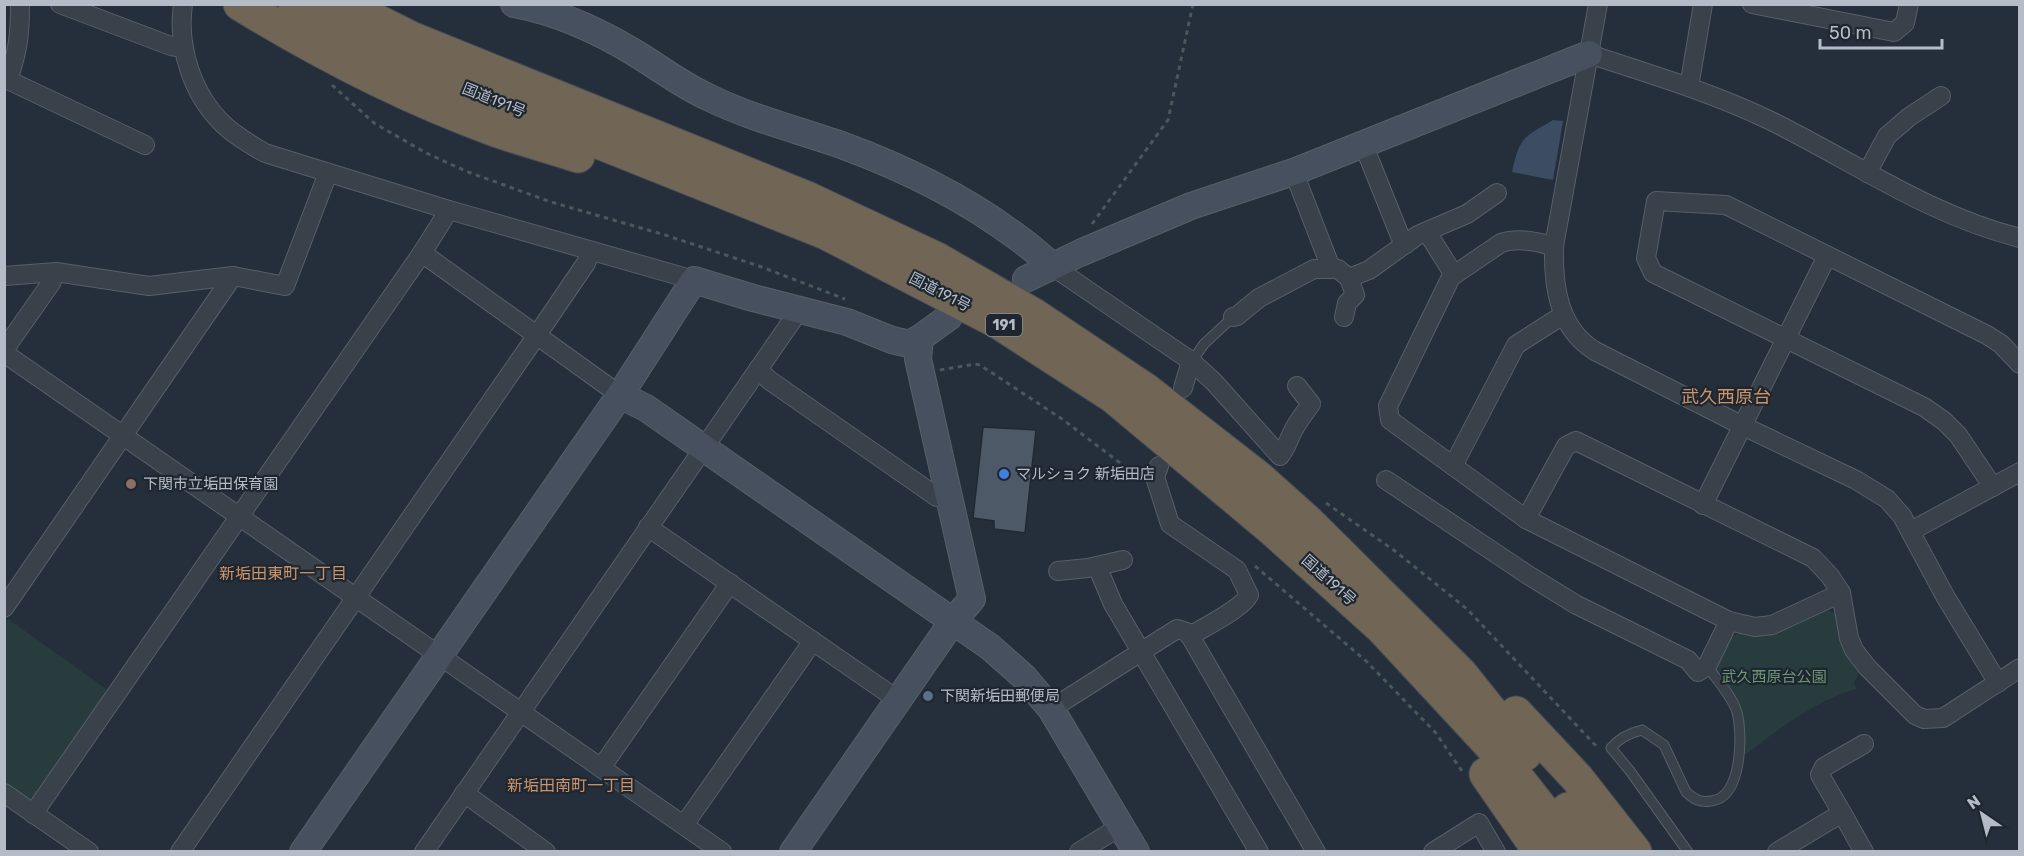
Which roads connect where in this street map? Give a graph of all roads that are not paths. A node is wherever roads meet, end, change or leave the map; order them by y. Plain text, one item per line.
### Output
1 (20, 4) edge
2 (60, 4) edge
3 (183, 4) edge
4 (240, 4) edge
5 (294, 4) edge
6 (343, 4) edge
7 (395, 4) edge
8 (514, 4) edge
9 (1598, 4) edge
10 (1703, 4) edge
11 (1752, 4) edge
12 (1909, 4) edge
13 (184, 48) junction
14 (1589, 54) junction
15 (6, 82) edge
16 (1689, 87) junction
17 (1941, 96) dead end
18 (649, 133) junction
19 (145, 145) dead end
20 (1368, 156) dead end
21 (328, 173) junction
22 (1867, 173) junction
23 (1298, 183) dead end
24 (1497, 193) dead end
25 (449, 210) junction
26 (1427, 232) junction
27 (826, 233) junction
28 (2019, 238) edge
29 (1403, 240) junction
30 (1554, 246) junction
31 (591, 250) junction
32 (422, 253) junction
33 (1827, 256) junction
34 (1053, 266) junction
35 (1332, 268) junction
36 (56, 272) junction
37 (1454, 275) junction
38 (4, 276) edge
39 (233, 276) junction
40 (1349, 278) junction
41 (1026, 279) dead end
42 (694, 280) junction
43 (800, 309) junction
44 (1563, 315) junction
45 (949, 317) dead end
46 (1233, 317) joint
47 (1344, 317) dead end
48 (537, 335) junction
49 (920, 338) junction
50 (1786, 339) junction
51 (4, 352) edge
52 (1194, 358) junction
53 (2019, 364) edge
54 (758, 369) junction
55 (1297, 386) dead end
56 (1183, 388) dead end
57 (620, 395) junction
58 (1743, 426) junction
59 (125, 435) junction
60 (703, 448) junction
61 (1159, 466) dead end
62 (1452, 466) junction
63 (2019, 472) edge
64 (1386, 480) dead end
65 (1993, 486) junction
66 (950, 500) junction
67 (1703, 505) junction
68 (1313, 510) junction
69 (239, 516) junction
70 (1526, 519) junction
71 (648, 527) junction
72 (1911, 531) junction
73 (1123, 561) dead end
74 (1097, 566) junction
75 (1058, 571) dead end
76 (730, 583) junction
77 (1841, 593) junction
78 (356, 598) junction
79 (4, 608) edge
80 (953, 621) junction
81 (1729, 621) junction
82 (1190, 636) junction
83 (813, 641) junction
84 (1140, 652) junction
85 (439, 656) junction
86 (1411, 658) junction
87 (1707, 666) junction
88 (2019, 668) edge
89 (1998, 683) junction
90 (898, 700) junction
91 (1051, 709) junction
92 (520, 711) junction
93 (1864, 744) dead end
94 (601, 768) junction
95 (4, 794) edge
96 (464, 794) junction
97 (1842, 813) junction
98 (33, 814) junction
99 (684, 825) junction
100 (1121, 826) junction
101 (545, 851) edge
102 (89, 852) edge
103 (180, 852) edge
104 (303, 852) edge
105 (424, 852) edge
106 (722, 852) edge
107 (793, 852) edge
108 (1079, 852) edge
109 (1136, 852) edge
110 (1259, 852) edge
111 (1316, 852) edge
112 (1433, 852) edge
113 (1496, 852) edge
114 (1540, 852) edge
115 (1572, 852) edge
116 (1598, 852) edge
117 (1635, 852) edge
118 (1688, 852) edge
119 (1777, 852) edge
120 (1864, 852) edge

1 - 15 street
2 - 13 street
3 - 13 street
4 - 27 highway
5 - 27 highway, 国道191号 / 191
6 - 18 highway, 国道191号 / 191
7 - 18 highway
8 - 34 street
9 - 14 street
10 - 16 street
11 - 12 street
13 - 21 street
14 - 16 street
14 - 30 street
14 - 34 street
15 - 19 street
16 - 22 street
17 - 22 street
18 - 68 highway, 国道191号 / 191
20 - 29 street
21 - 25 street
21 - 39 street
22 - 28 street
23 - 35 street
24 - 26 street
25 - 31 street
25 - 32 street
26 - 29 street
26 - 37 street
27 - 86 highway, 国道191号 / 191
29 - 40 street
30 - 37 street
30 - 44 street
31 - 42 street
31 - 48 street
32 - 48 street
32 - 69 street
33 - 50 street
33 - 50 street
33 - 53 street
34 - 41 street
34 - 52 street
35 - 40 street
35 - 46 street
36 - 38 street
36 - 39 street
36 - 51 street
37 - 62 street
39 - 59 street
40 - 47 street
42 - 43 street
42 - 57 street
43 - 49 street
43 - 54 street
44 - 58 street
44 - 62 street
45 - 49 street
46 - 52 lane
48 - 57 street
48 - 78 street
49 - 66 street
50 - 58 street
50 - 65 street
51 - 59 street
52 - 55 street
52 - 56 street
54 - 60 street
54 - 66 street
57 - 60 street
57 - 85 street
58 - 67 street
58 - 72 street
59 - 69 street
59 - 79 street
60 - 71 street
60 - 80 street
61 - 82 street
62 - 70 street
63 - 65 street
64 - 87 street
65 - 72 street
66 - 80 street
67 - 70 street
67 - 77 street
68 - 116 highway, 国道191号 / 191
68 - 117 highway
69 - 78 street
69 - 98 street
70 - 81 street
71 - 76 street
71 - 92 street
72 - 89 street
73 - 74 street
74 - 75 street
74 - 84 street
76 - 83 street
76 - 94 street
77 - 81 street
77 - 89 street
78 - 85 street
78 - 103 street
80 - 90 street
80 - 91 street
81 - 87 street
82 - 84 street
82 - 111 street
83 - 90 street
83 - 99 street
84 - 91 street
84 - 110 street
85 - 92 street
85 - 104 street
86 - 114 highway
86 - 115 highway, 国道191号 / 191
87 - 118 lane
88 - 89 street
90 - 107 street
91 - 100 street
92 - 94 street
92 - 96 street
93 - 97 street
94 - 99 street
95 - 98 street
96 - 101 street
96 - 105 street
97 - 119 street
97 - 120 street
98 - 102 street
99 - 106 street
100 - 108 street
100 - 109 street
112 - 113 street

